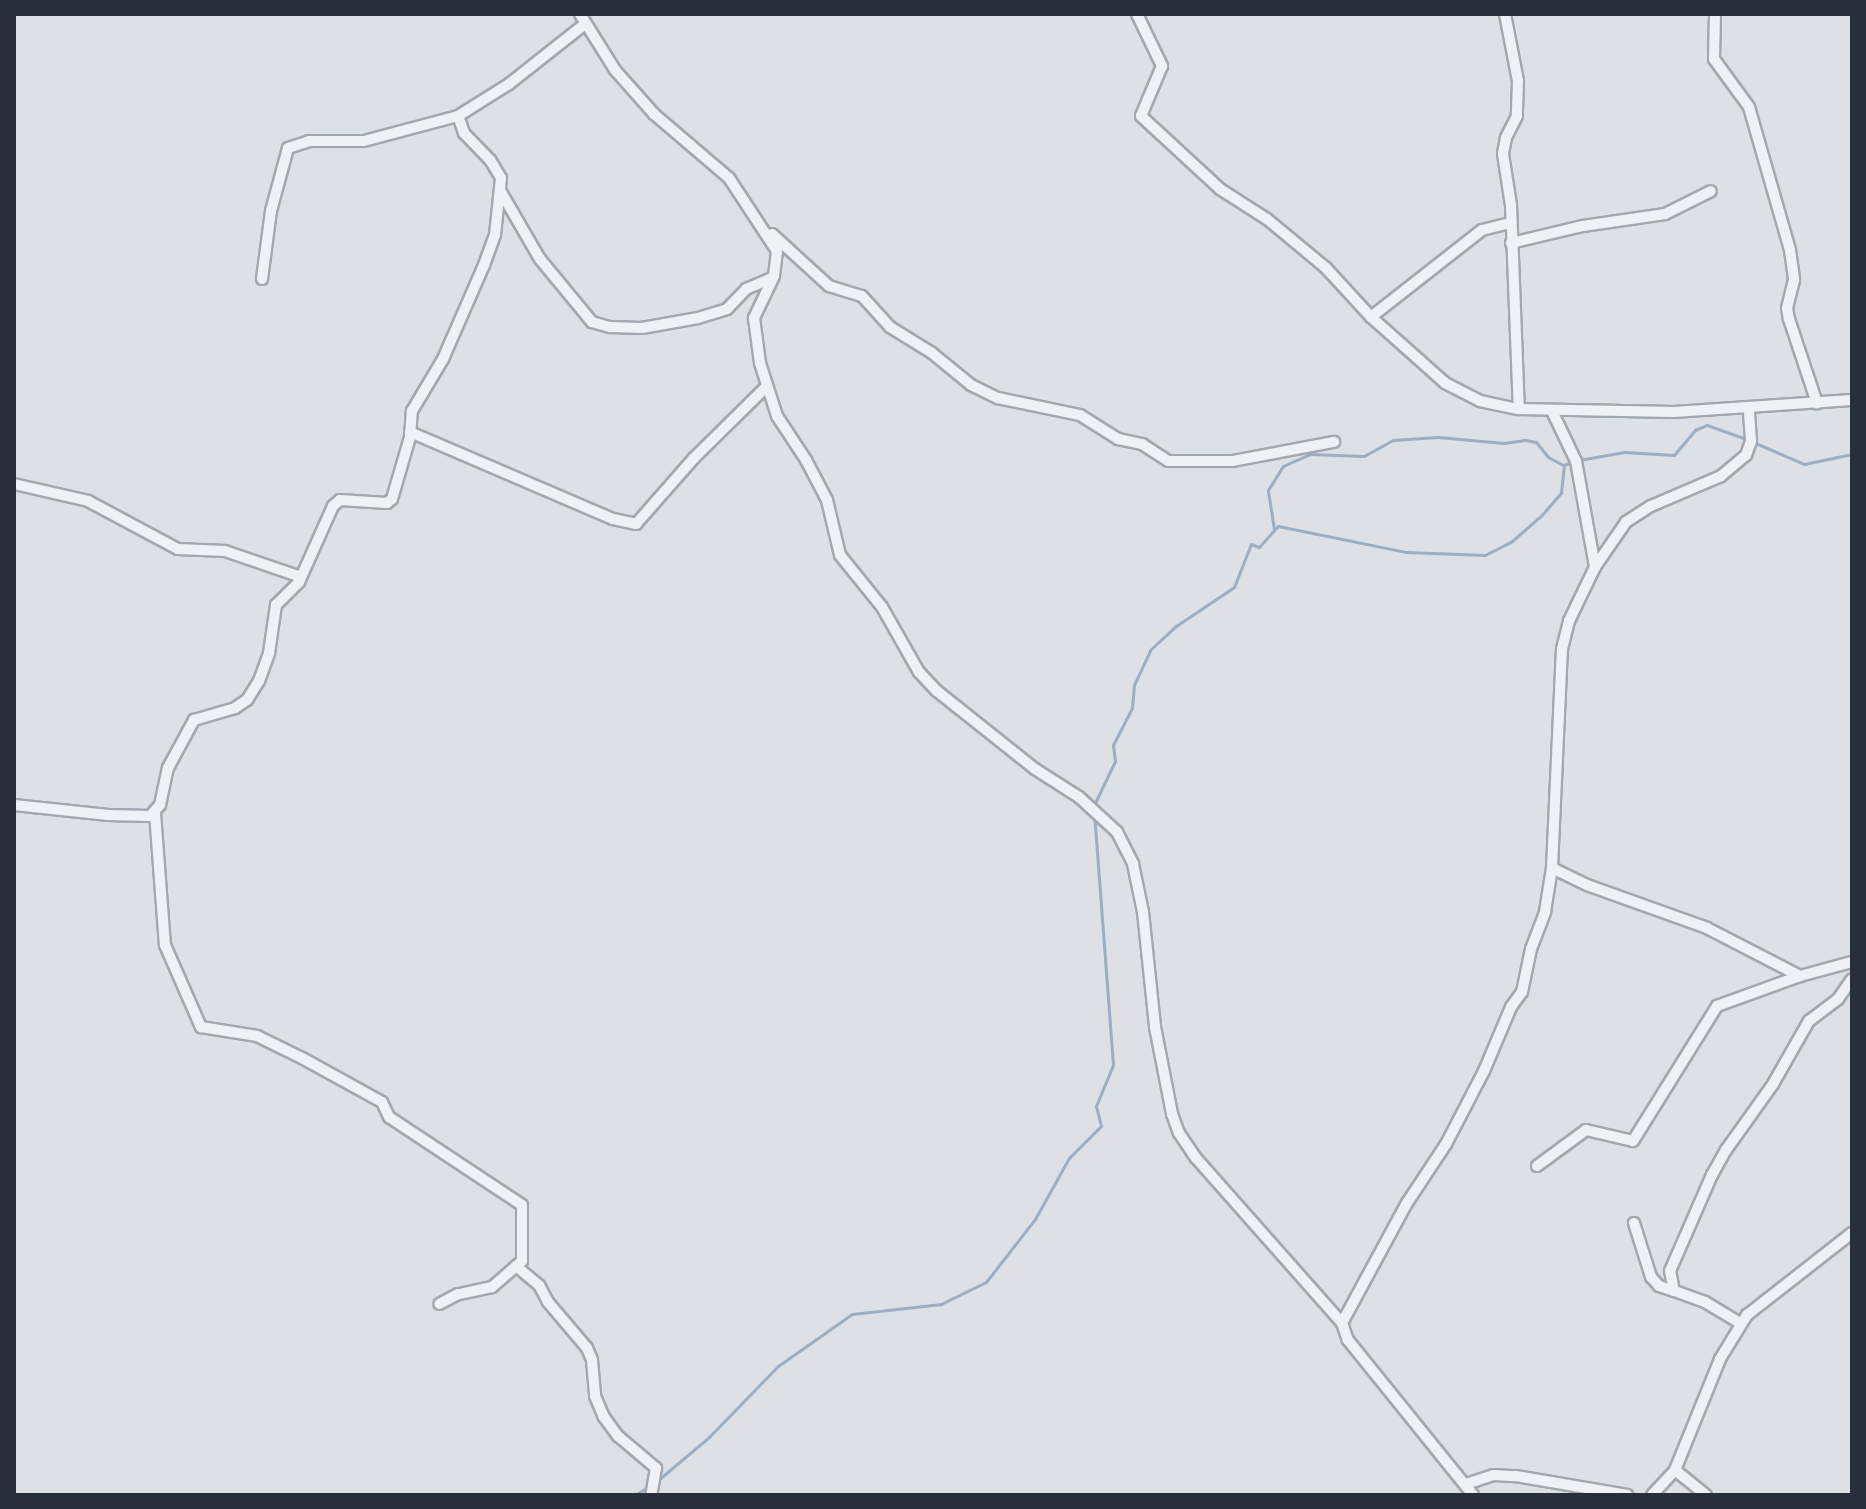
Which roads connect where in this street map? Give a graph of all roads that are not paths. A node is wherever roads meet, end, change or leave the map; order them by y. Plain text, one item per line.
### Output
1 (1137, 14) edge
2 (1505, 14) edge
3 (1715, 14) edge
4 (583, 19) edge
5 (458, 116) junction
6 (1711, 191) dead end
7 (501, 192) junction
8 (1511, 223) junction
9 (766, 231) junction
10 (1511, 243) junction
11 (774, 276) junction
12 (262, 279) dead end
13 (1371, 317) junction
14 (766, 387) junction
15 (1852, 400) edge
16 (1817, 403) junction
17 (1519, 409) junction
18 (1749, 410) junction
19 (1552, 411) junction
20 (410, 432) junction
21 (1334, 442) dead end
22 (14, 484) edge
23 (1595, 567) junction
24 (301, 577) junction
25 (14, 805) edge
26 (155, 813) junction
27 (1552, 868) junction
28 (1852, 962) edge
29 (1800, 976) junction
30 (1852, 979) edge
31 (1537, 1166) dead end
32 (1634, 1223) dead end
33 (1852, 1233) edge
34 (516, 1266) junction
35 (1674, 1291) junction
36 (439, 1304) dead end
37 (1342, 1323) junction
38 (1740, 1323) junction
39 (1675, 1470) junction
40 (1466, 1484) junction
41 (651, 1495) edge
42 (1473, 1495) edge
43 (1627, 1495) edge
44 (1652, 1495) edge
45 (1706, 1495) edge

1 - 13 street
2 - 8 street
3 - 16 street
4 - 5 street
4 - 9 street
5 - 7 street
5 - 12 street
6 - 10 street
7 - 11 street
7 - 20 street
8 - 10 street
8 - 13 street
9 - 11 street
9 - 21 street
10 - 17 street
11 - 14 street
13 - 17 street
14 - 20 street
14 - 37 street
15 - 16 street
16 - 18 street
17 - 19 street
18 - 19 street
18 - 23 street
19 - 23 street
20 - 24 street
22 - 24 street
23 - 27 street
24 - 26 street
25 - 26 street
26 - 34 street
27 - 29 street
27 - 37 street
28 - 29 street
29 - 31 street
30 - 35 street
32 - 35 street
33 - 38 street
34 - 36 street
34 - 41 street
35 - 38 street
37 - 40 street
38 - 39 street
39 - 44 street
39 - 45 street
40 - 42 street
40 - 43 street

